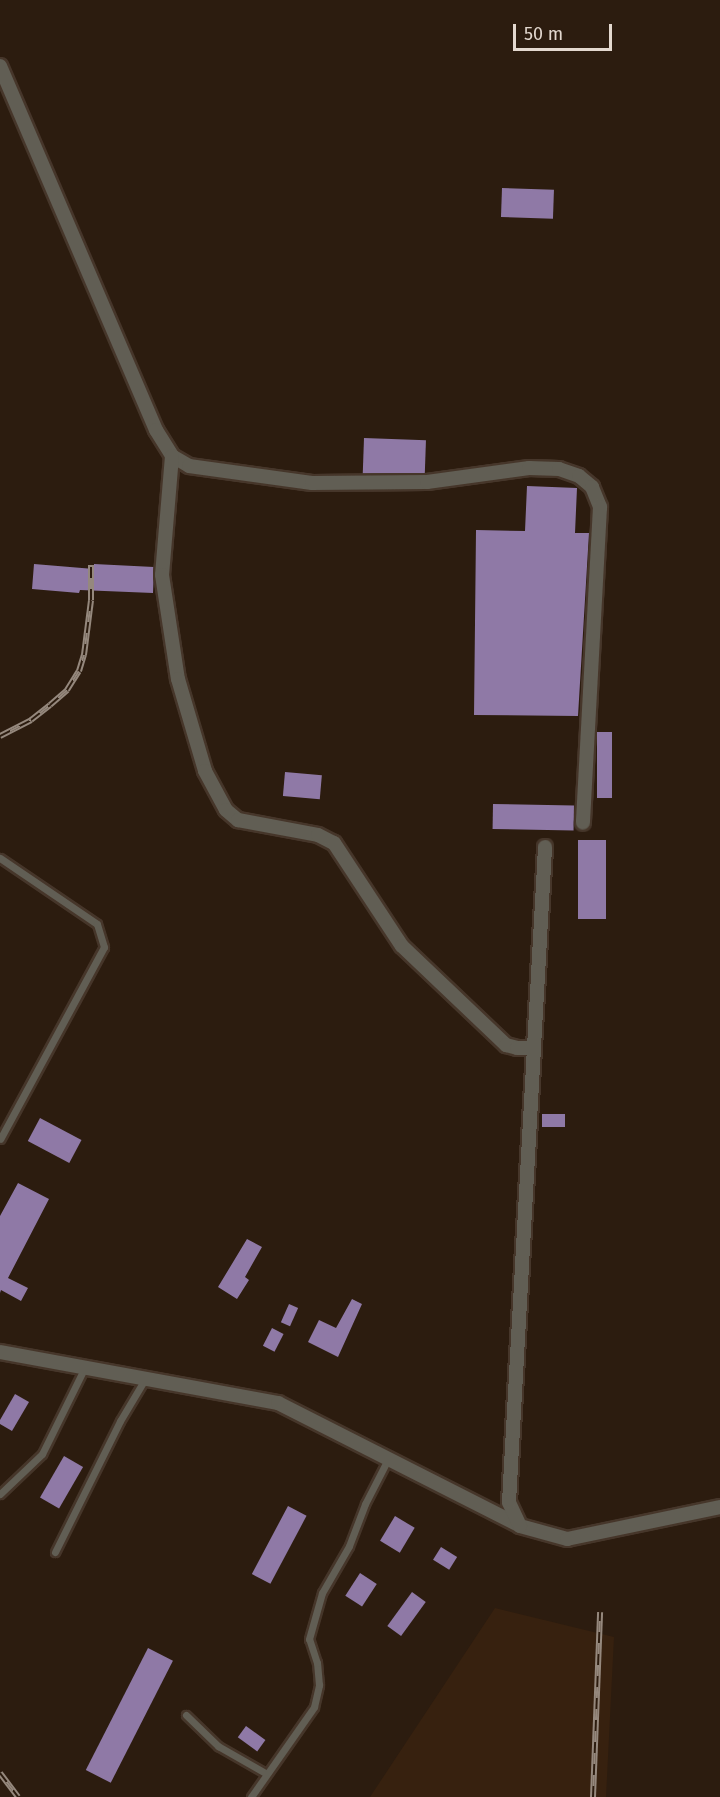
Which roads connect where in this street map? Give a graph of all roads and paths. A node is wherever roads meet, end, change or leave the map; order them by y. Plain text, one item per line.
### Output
1 (0, 66) edge
2 (172, 456) junction
3 (583, 823) dead end
4 (545, 847) dead end
5 (0, 858) edge
6 (534, 1048) junction
7 (0, 1139) edge
8 (0, 1352) edge
9 (85, 1367) junction
10 (145, 1378) junction
11 (388, 1459) junction
12 (0, 1494) edge
13 (720, 1507) edge
14 (520, 1526) junction
15 (55, 1552) dead end
16 (186, 1715) dead end
17 (267, 1774) junction
18 (251, 1797) edge

1 - 2 street
2 - 3 street
2 - 6 street
4 - 6 street
5 - 7 lane
6 - 14 street
8 - 9 street
9 - 10 street
9 - 12 lane
10 - 11 street
10 - 15 lane
11 - 14 street
11 - 17 lane
13 - 14 street
16 - 17 lane
17 - 18 lane

